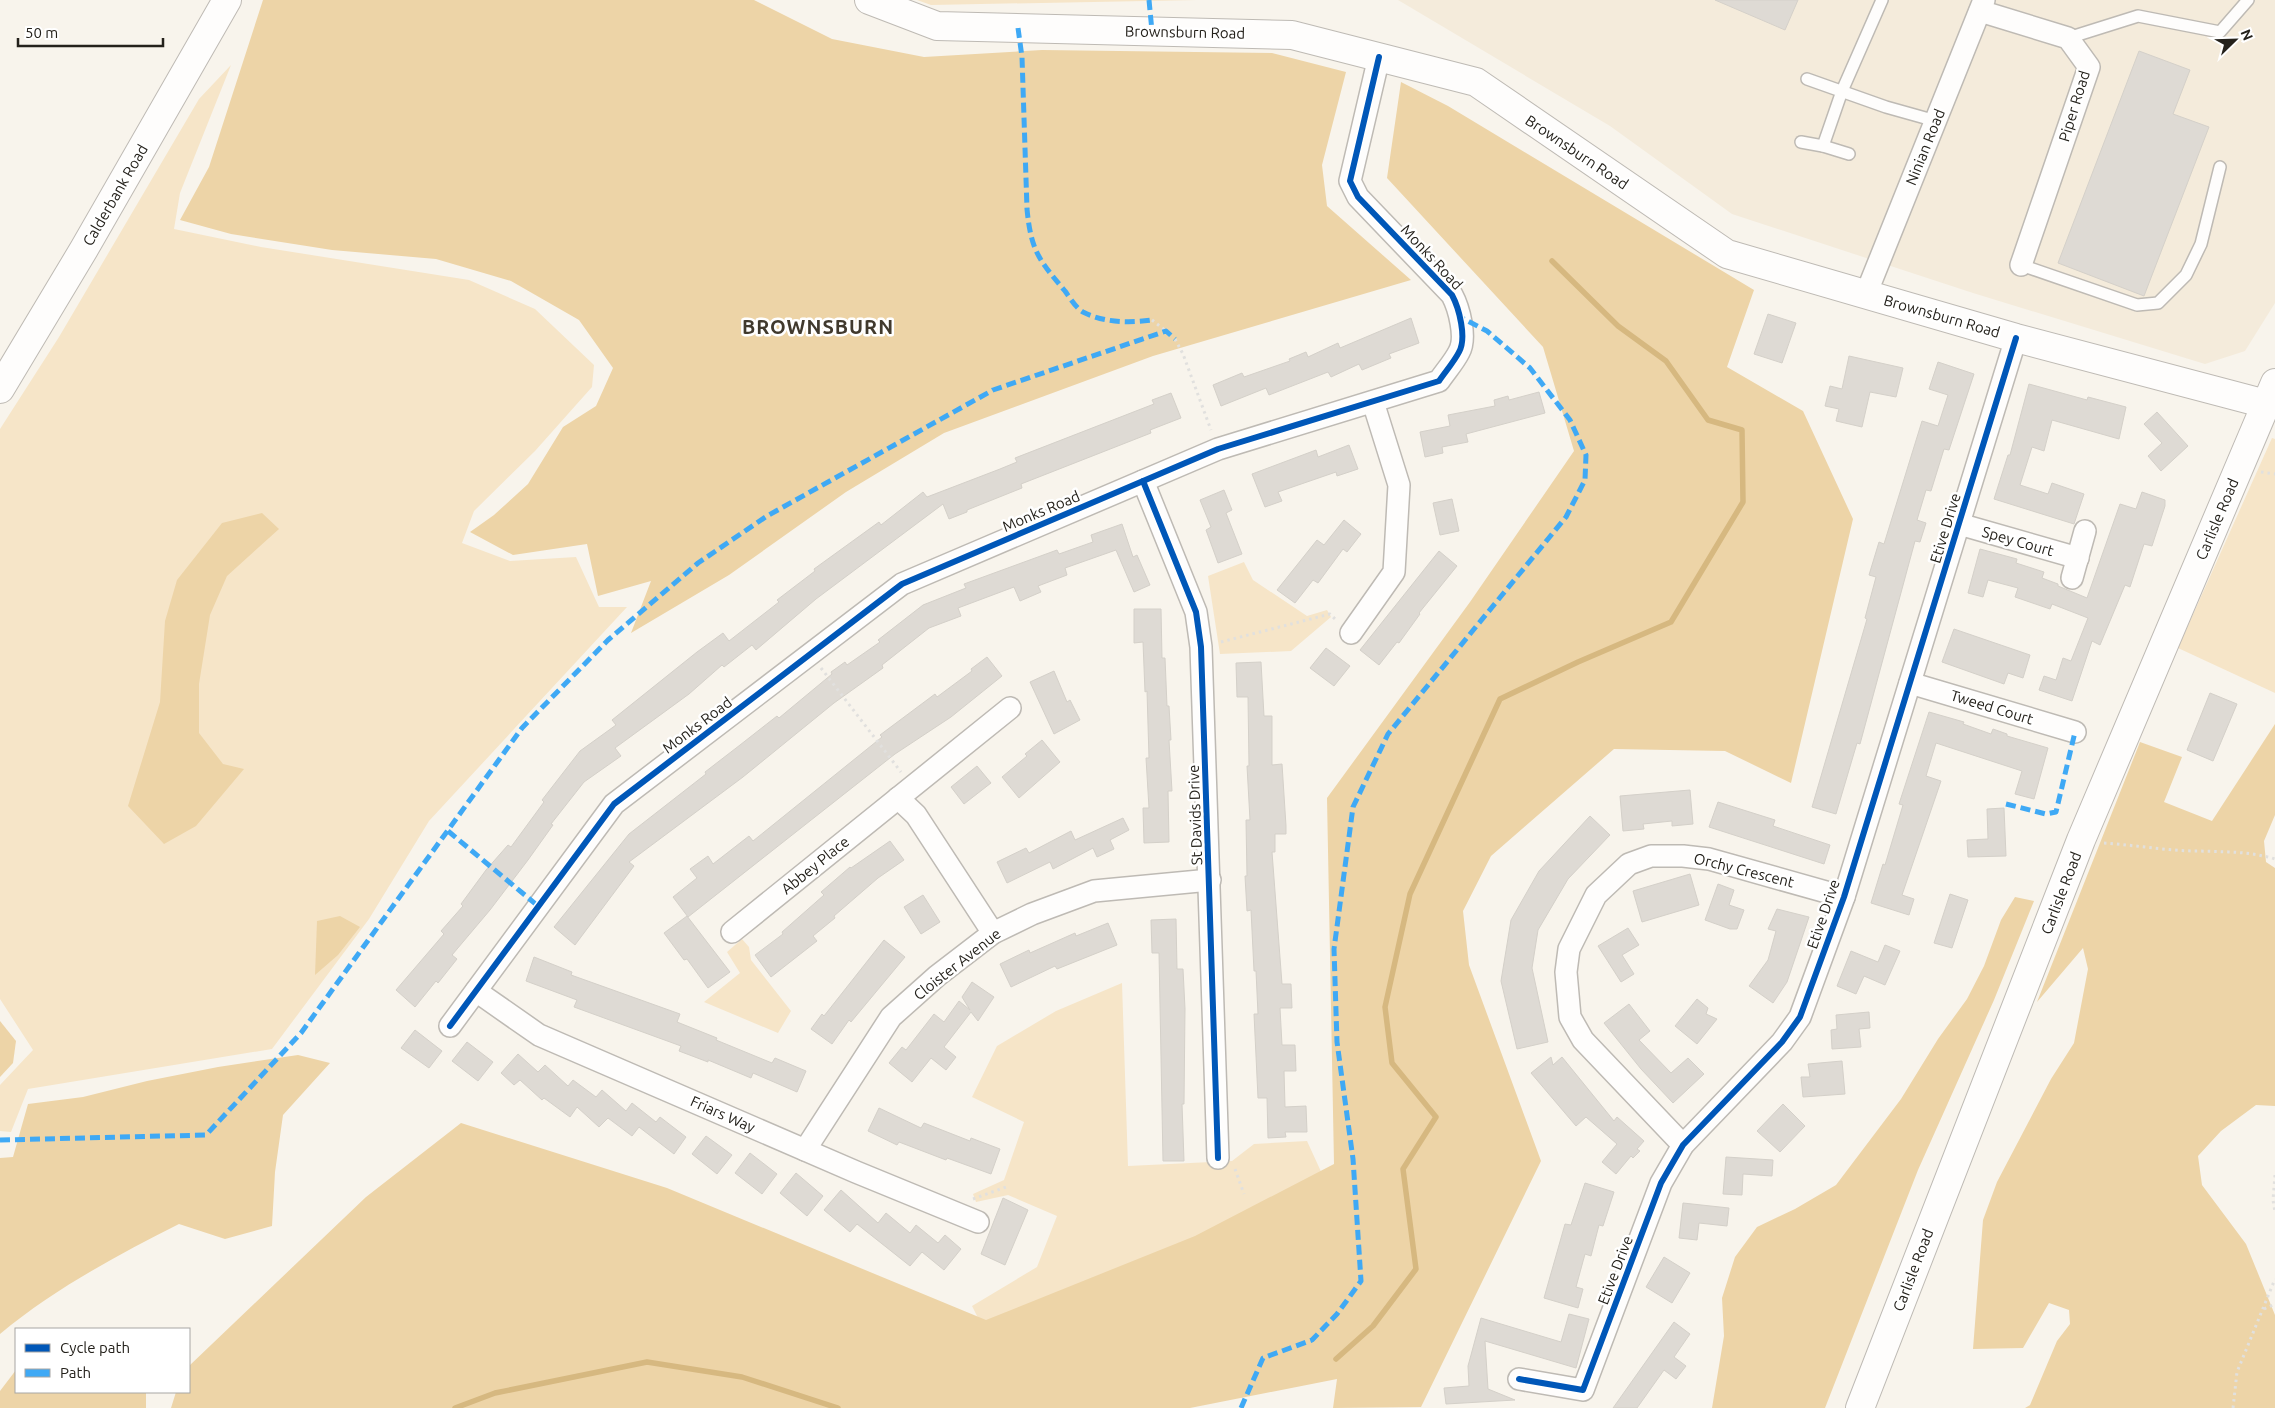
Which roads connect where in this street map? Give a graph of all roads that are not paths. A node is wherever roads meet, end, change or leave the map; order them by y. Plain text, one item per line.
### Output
1 (226, 0) edge
2 (869, 0) edge
3 (1882, 0) edge
4 (2248, 0) edge
5 (1982, 5) edge
6 (2068, 38) junction
7 (1379, 57) junction
8 (1807, 79) dead end
9 (1842, 91) junction
10 (1936, 121) junction
11 (1801, 142) dead end
12 (1823, 146) junction
13 (1849, 154) dead end
14 (2220, 167) dead end
15 (2020, 266) joint
16 (1866, 294) junction
17 (2016, 338) junction
18 (0, 389) edge
19 (2270, 394) edge
20 (1372, 402) junction
21 (1143, 482) junction
22 (1959, 524) junction
23 (2085, 531) dead end
24 (1351, 633) road end
25 (1910, 683) junction
26 (1010, 708) dead end
27 (2074, 732) dead end
28 (905, 792) junction
29 (1210, 880) junction
30 (1844, 896) junction
31 (732, 932) dead end
32 (993, 933) junction
33 (476, 991) junction
34 (450, 1026) dead end
35 (1682, 1145) junction
36 (805, 1150) junction
37 (1218, 1158) dead end
38 (978, 1222) dead end
39 (1519, 1379) dead end
40 (1860, 1408) edge

1 - 18 main road, Calderbank Road
2 - 7 main road, Brownsburn Road
3 - 9 lane
4 - 6 lane
5 - 6 street
5 - 10 street, Ninian Road
6 - 15 street, Piper Road
7 - 16 main road, Brownsburn Road
7 - 20 street, Monks Road
8 - 9 lane
9 - 10 lane
9 - 12 lane
10 - 16 street, Ninian Road
11 - 12 lane
12 - 13 lane
14 - 15 lane
16 - 17 main road, Brownsburn Road
17 - 19 main road, Brownsburn Road
17 - 22 street, Etive Drive
19 - 40 main road, Carlisle Road
20 - 21 street, Monks Road
20 - 24 street
21 - 29 street, St Davids Drive
21 - 33 street, Monks Road
22 - 23 street, Spey Court
22 - 25 street, Etive Drive
25 - 27 street, Tweed Court
25 - 30 street, Etive Drive
26 - 28 street, Abbey Place
28 - 31 street, Abbey Place
28 - 32 street
29 - 32 street, Cloister Avenue
29 - 37 street, St Davids Drive
30 - 35 street, Etive Drive
30 - 35 street, Orchy Crescent
32 - 36 street, Cloister Avenue
33 - 34 street, Monks Road
33 - 36 street, Friars Way
35 - 39 street, Etive Drive
36 - 38 street, Friars Way

